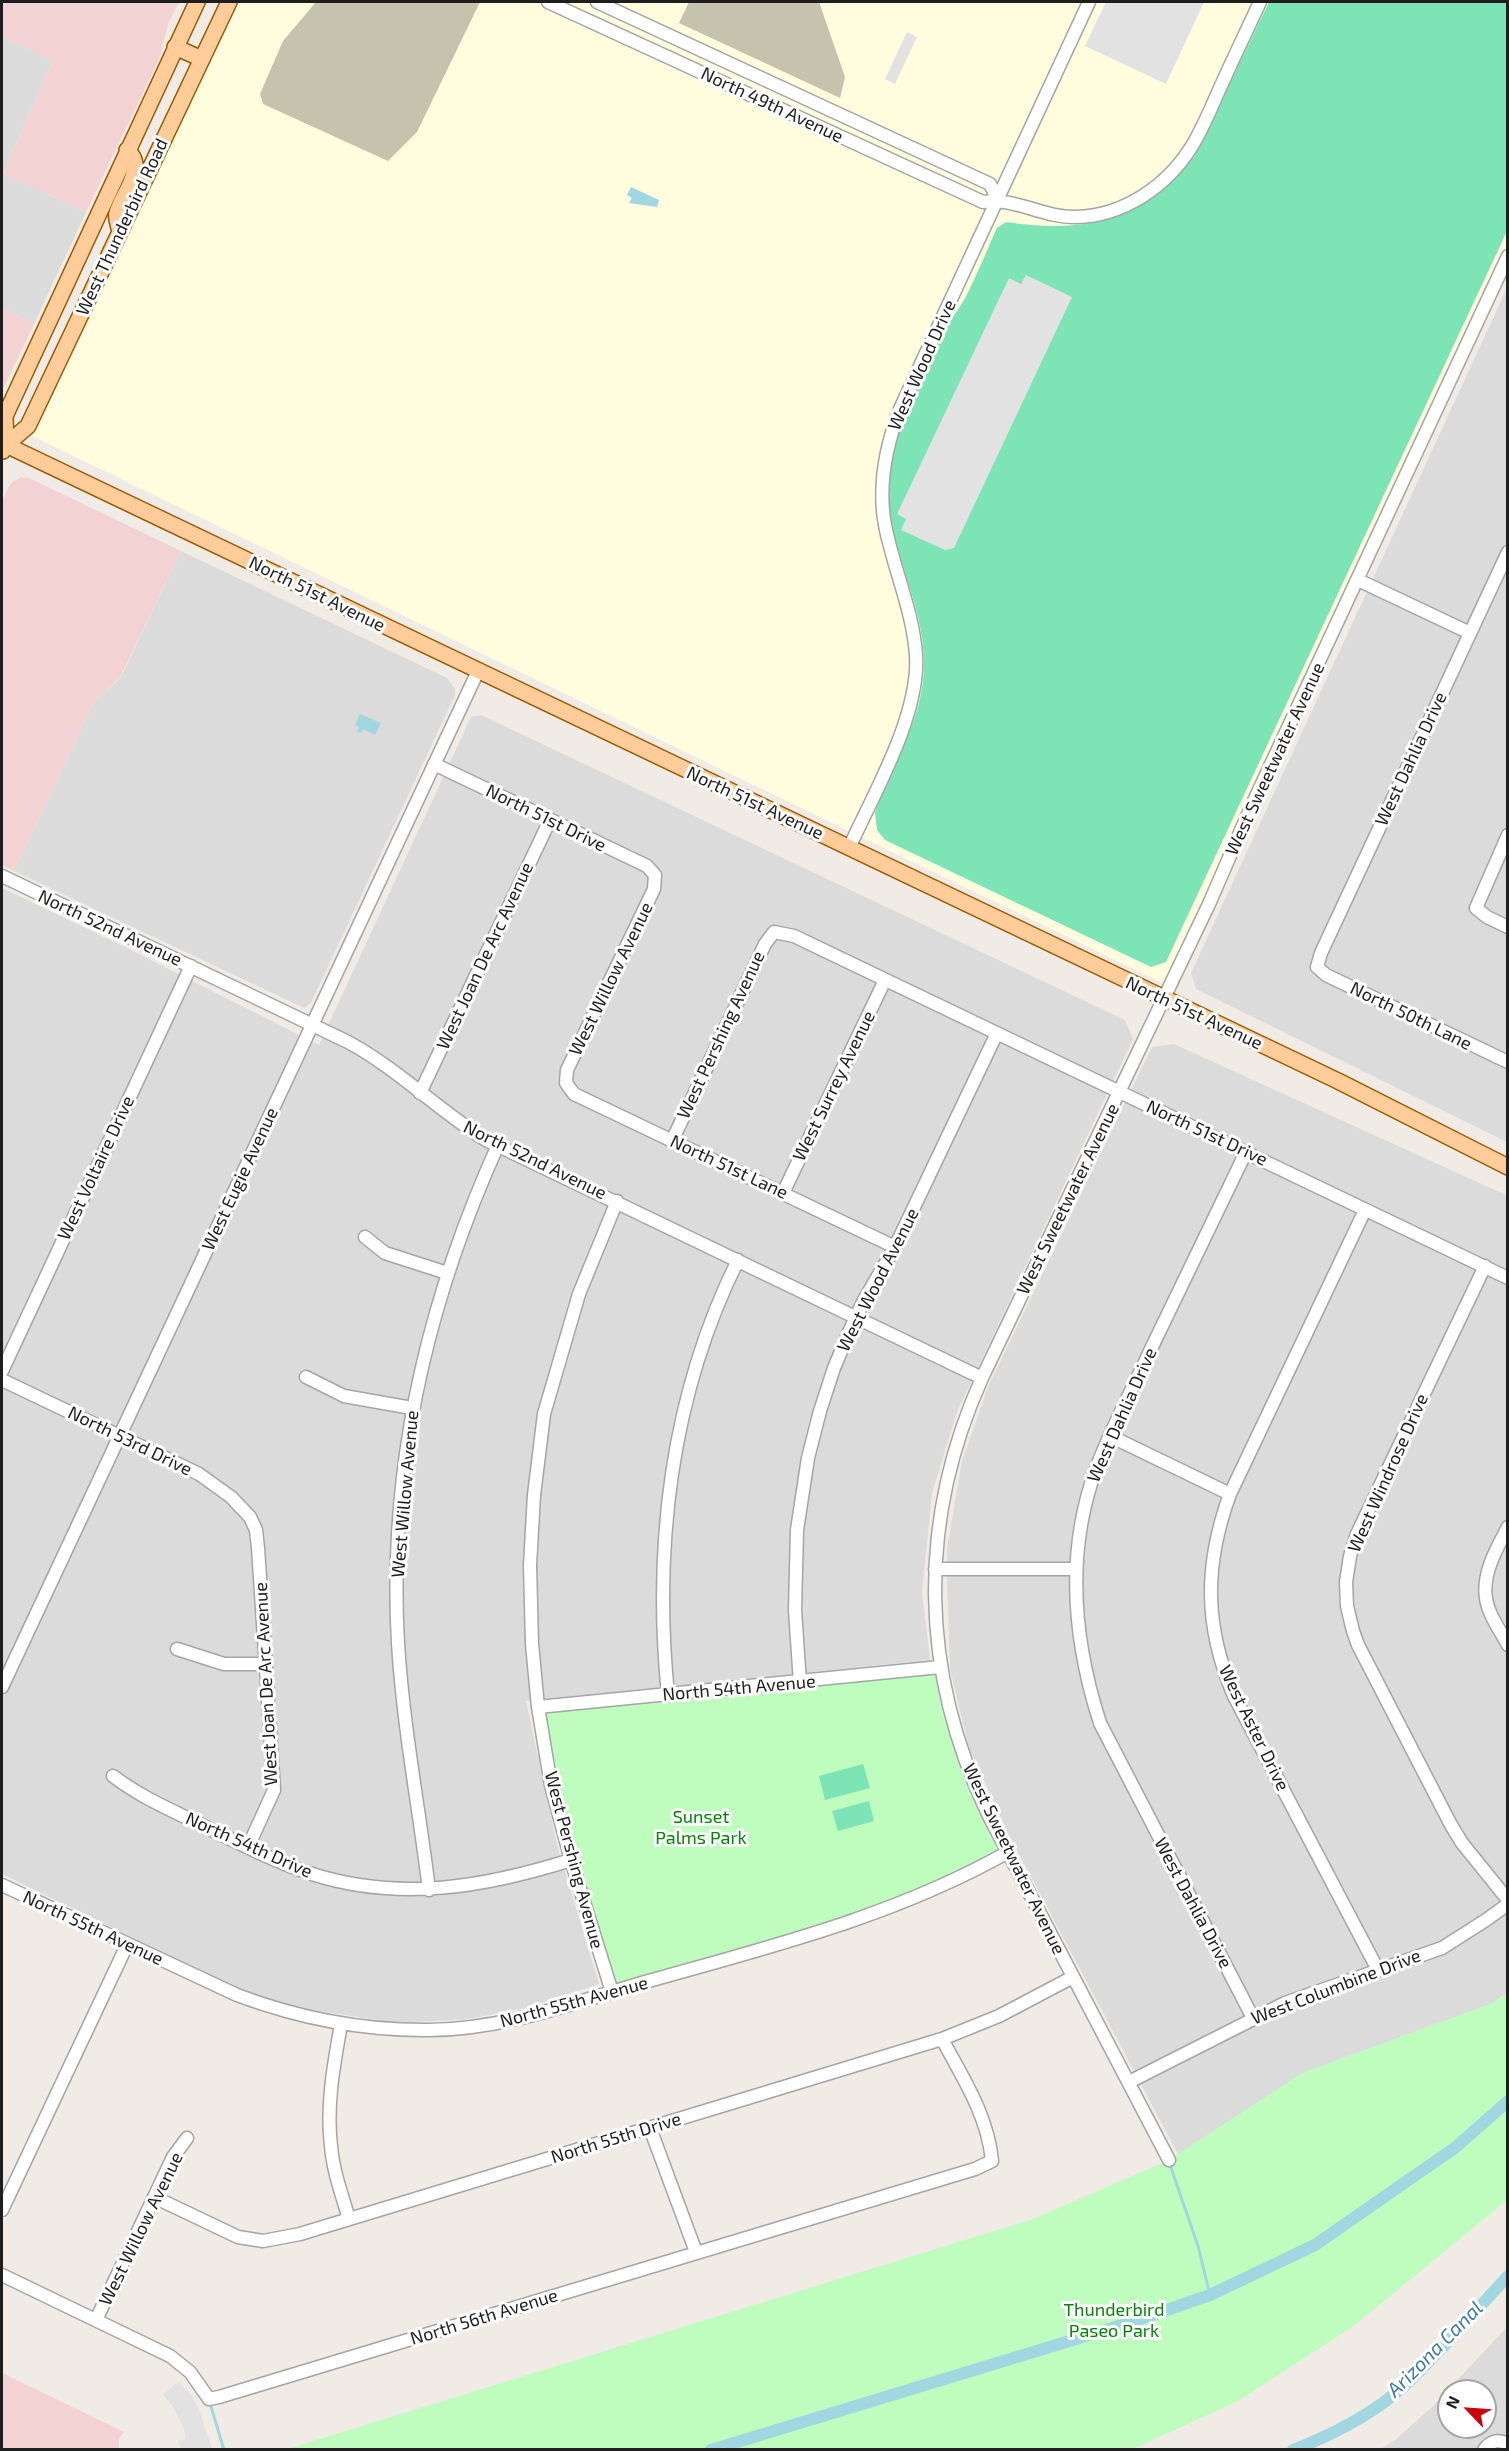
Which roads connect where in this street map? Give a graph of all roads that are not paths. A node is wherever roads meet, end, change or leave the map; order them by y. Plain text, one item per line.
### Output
1 (197, 2) edge
2 (229, 2) edge
3 (548, 2) edge
4 (597, 2) edge
5 (1089, 2) edge
6 (1260, 2) edge
7 (176, 47) junction
8 (202, 59) junction
9 (127, 150) junction
10 (998, 200) junction
11 (120, 232) junction
12 (1508, 256) edge
13 (3, 447) edge
14 (1508, 552) edge
15 (1358, 580) junction
16 (1470, 633) junction
17 (478, 671) junction
18 (434, 765) junction
19 (550, 820) junction
20 (1508, 835) edge
21 (849, 848) junction
22 (655, 875) joint
23 (2, 876) edge
24 (1508, 927) edge
25 (774, 932) joint
26 (191, 966) junction
27 (1317, 967) joint
28 (885, 980) junction
29 (1164, 999) junction
30 (312, 1024) junction
31 (997, 1033) junction
32 (1508, 1062) edge
33 (566, 1083) joint
34 (1120, 1092) junction
35 (420, 1093) junction
36 (672, 1141) junction
37 (498, 1145) junction
38 (1246, 1152) junction
39 (1508, 1167) edge
40 (783, 1192) junction
41 (617, 1201) junction
42 (1365, 1210) junction
43 (365, 1237) dead end
44 (895, 1247) junction
45 (738, 1260) junction
46 (1485, 1266) junction
47 (447, 1274) junction
48 (1508, 1278) edge
49 (856, 1317) junction
50 (2, 1371) edge
51 (306, 1377) dead end
52 (982, 1378) junction
53 (2, 1380) edge
54 (412, 1408) junction
55 (119, 1436) junction
56 (1110, 1436) junction
57 (1230, 1494) junction
58 (250, 1517) joint
59 (1508, 1527) edge
60 (935, 1569) junction
61 (1076, 1569) junction
62 (1508, 1645) edge
63 (177, 1649) dead end
64 (266, 1664) junction
65 (940, 1667) junction
66 (800, 1683) junction
67 (2, 1687) edge
68 (668, 1695) junction
69 (538, 1707) junction
70 (113, 1776) dead end
71 (248, 1847) junction
72 (1008, 1852) junction
73 (571, 1860) junction
74 (2, 1885) edge
75 (429, 1890) junction
76 (1508, 1902) edge
77 (128, 1946) junction
78 (1378, 1970) junction
79 (1073, 1977) junction
80 (612, 1992) junction
81 (1253, 2018) junction
82 (341, 2024) junction
83 (942, 2039) junction
84 (1129, 2082) junction
85 (650, 2128) junction
86 (187, 2138) dead end
87 (1169, 2160) dead end
88 (154, 2197) junction
89 (2, 2210) edge
90 (349, 2218) junction
91 (696, 2252) junction
92 (2, 2275) edge
93 (96, 2320) junction
94 (1508, 2444) edge
95 (1484, 2450) edge

1 - 7 main road, West Thunderbird Road
2 - 8 main road, West Thunderbird Road
3 - 10 street, North 49th Avenue
4 - 10 street, North 49th Avenue
5 - 10 street, West Wood Drive
6 - 10 street, North 49th Avenue
7 - 8 main road
7 - 9 main road, West Thunderbird Road
8 - 11 main road, West Thunderbird Road
9 - 11 main road
9 - 13 main road, West Thunderbird Road
10 - 21 street, West Wood Drive
11 - 13 main road, West Thunderbird Road
12 - 15 street, West Sweetwater Avenue
13 - 17 main road, North 51st Avenue
14 - 16 street, West Dahlia Drive
15 - 16 street
15 - 29 street, West Sweetwater Avenue
16 - 27 street, West Dahlia Drive
17 - 18 street, West Eugie Avenue
17 - 21 main road, North 51st Avenue
18 - 19 street, North 51st Drive
18 - 30 street, West Eugie Avenue
19 - 22 street, North 51st Drive
19 - 35 street, West Joan De Arc Avenue
20 - 24 street
21 - 29 main road, North 51st Avenue
22 - 33 street, West Willow Avenue
23 - 26 street, North 52nd Avenue
25 - 28 street, North 51st Drive
25 - 36 street, West Pershing Avenue
26 - 30 street, North 52nd Avenue
26 - 50 street, West Voltaire Drive
27 - 32 street, North 50th Lane
28 - 31 street, North 51st Drive
28 - 40 street, West Surrey Avenue
29 - 34 street, West Sweetwater Avenue
29 - 39 main road, North 51st Avenue
30 - 35 street, North 52nd Avenue
30 - 55 street, West Eugie Avenue
31 - 34 street, North 51st Drive
31 - 44 street, West Wood Avenue
33 - 36 street, North 51st Lane
34 - 38 street, North 51st Drive
34 - 52 street, West Sweetwater Avenue
35 - 37 street, North 52nd Avenue
36 - 40 street, North 51st Lane
37 - 41 street, North 52nd Avenue
37 - 47 street, West Willow Avenue
38 - 42 street, North 51st Drive
38 - 56 street, West Dahlia Drive
40 - 44 street, North 51st Lane
41 - 45 street, North 52nd Avenue
41 - 69 street, West Pershing Avenue
42 - 46 street, North 51st Drive
42 - 57 street, West Aster Drive
43 - 47 street
44 - 49 street, West Wood Avenue
45 - 49 street, North 52nd Avenue
45 - 68 street
46 - 48 street, North 51st Drive
46 - 76 street, West Windrose Drive
47 - 54 street, West Willow Avenue
49 - 52 street, North 52nd Avenue
49 - 66 street, West Wood Avenue
51 - 54 street
52 - 60 street, West Sweetwater Avenue
53 - 55 street, North 53rd Drive
54 - 75 street, West Willow Avenue
55 - 58 street, North 53rd Drive
55 - 67 street, West Eugie Avenue
56 - 57 street
56 - 61 street, West Dahlia Drive
57 - 78 street, West Aster Drive
58 - 64 street, West Joan De Arc Avenue
59 - 62 street
60 - 61 street
60 - 65 street, West Sweetwater Avenue
61 - 81 street, West Dahlia Drive
63 - 64 street
64 - 71 street, West Joan De Arc Avenue
65 - 66 street, North 54th Avenue
65 - 72 street, West Sweetwater Avenue
66 - 68 street, North 54th Avenue
68 - 69 street, North 54th Avenue
69 - 73 street, West Pershing Avenue
70 - 71 street, North 54th Drive
71 - 75 street, North 54th Drive
72 - 79 street, West Sweetwater Avenue
72 - 80 street, North 55th Avenue
73 - 75 street, North 54th Drive
73 - 80 street, West Pershing Avenue
74 - 77 street, North 55th Avenue
76 - 78 street, West Columbine Drive
77 - 82 street, North 55th Avenue
77 - 89 street
78 - 81 street, West Columbine Drive
79 - 83 street, North 55th Drive
79 - 84 street, West Sweetwater Avenue
80 - 82 street, North 55th Avenue
81 - 84 street, West Columbine Drive
82 - 90 street
83 - 85 street, North 55th Drive
83 - 91 street, North 56th Avenue
84 - 87 street, West Sweetwater Avenue
85 - 90 street, North 55th Drive
85 - 91 street
86 - 88 street, West Willow Avenue
88 - 90 street, North 55th Drive
88 - 93 street, West Willow Avenue
91 - 93 street, North 56th Avenue
92 - 93 street, North 56th Avenue
94 - 95 street

